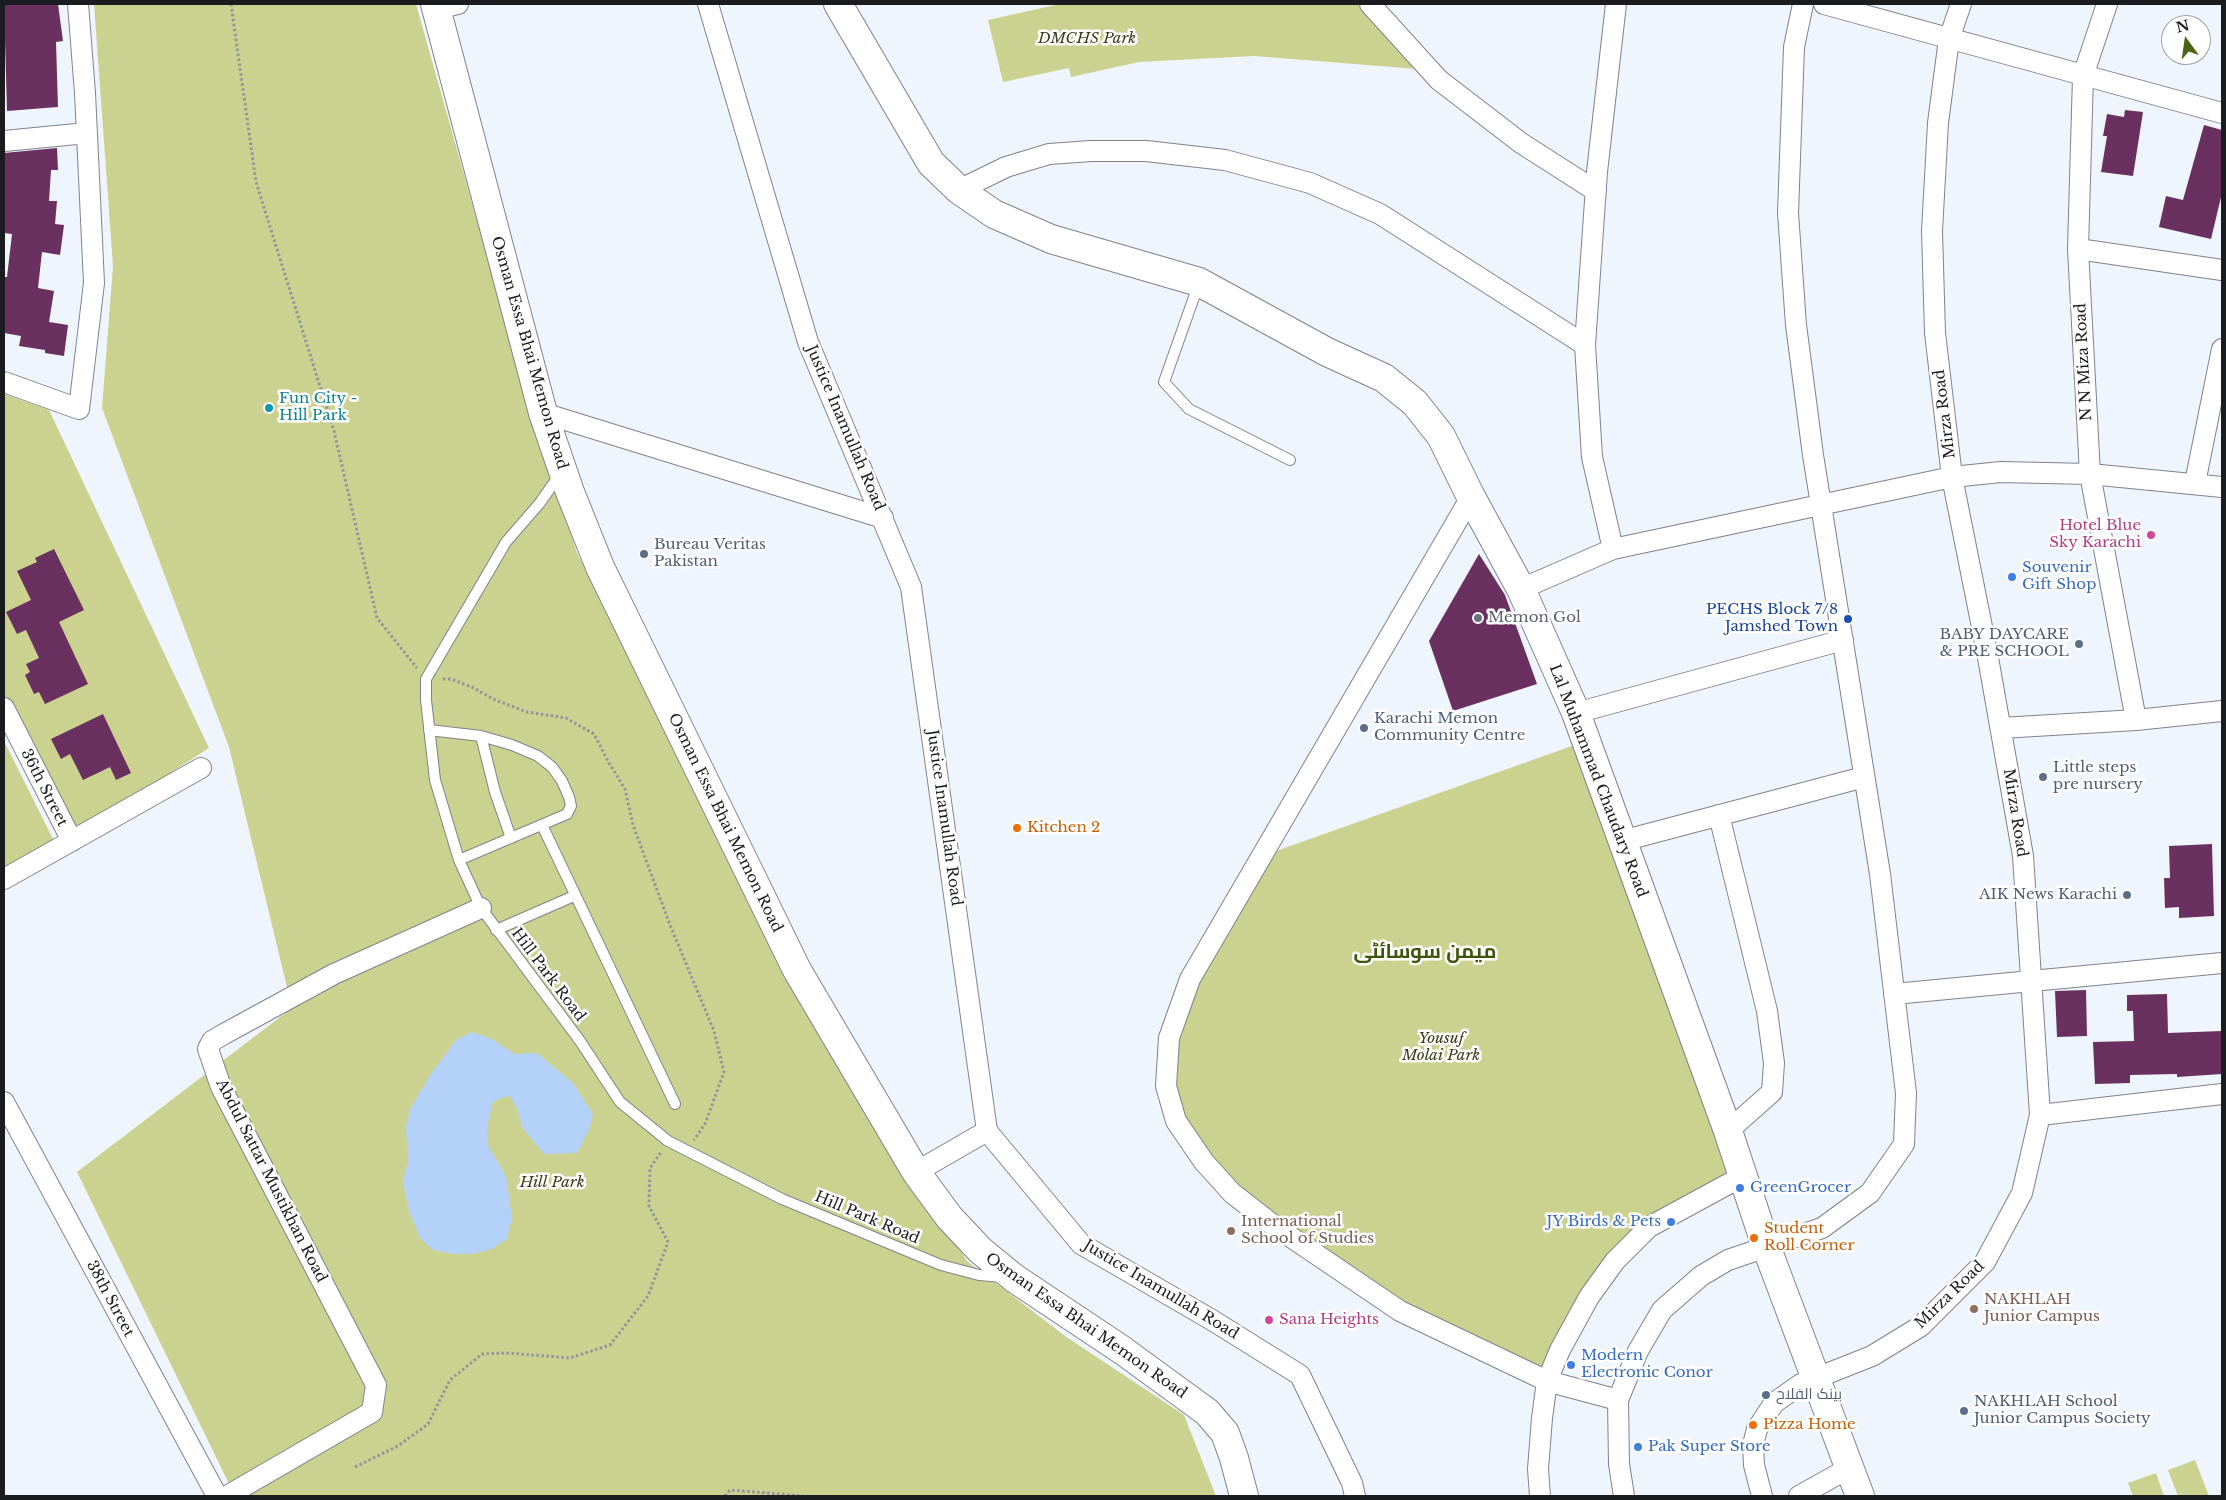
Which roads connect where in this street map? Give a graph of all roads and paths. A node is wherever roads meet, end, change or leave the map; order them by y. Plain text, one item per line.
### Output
1 (78, 4) edge
2 (230, 4) edge
3 (708, 4) edge
4 (838, 4) edge
5 (1370, 4) edge
6 (1616, 4) edge
7 (1803, 4) edge
8 (1824, 4) edge
9 (1961, 4) edge
10 (2107, 4) edge
11 (443, 6) edge
12 (1949, 39) junction
13 (2084, 76) junction
14 (2222, 113) edge
15 (87, 133) junction
16 (4, 141) edge
17 (960, 190) junction
18 (1596, 191) junction
19 (2078, 248) junction
20 (2222, 270) edge
21 (1199, 282) junction
22 (1584, 345) junction
23 (2222, 349) edge
24 (4, 382) edge
25 (543, 413) junction
26 (1290, 460) dead end
27 (562, 471) junction
28 (2090, 474) junction
29 (1952, 478) junction
30 (2195, 483) junction
31 (2222, 487) edge
32 (1471, 497) junction
33 (1821, 504) junction
34 (883, 518) junction
35 (1613, 549) junction
36 (1521, 588) junction
37 (1843, 640) junction
38 (426, 679) junction
39 (4, 708) edge
40 (2222, 711) edge
41 (1576, 713) junction
42 (2136, 720) junction
43 (2000, 728) junction
44 (429, 730) junction
45 (481, 736) junction
46 (200, 768) dead end
47 (1864, 777) junction
48 (1719, 815) junction
49 (542, 825) junction
50 (511, 838) junction
51 (1622, 840) junction
52 (72, 841) junction
53 (459, 860) junction
54 (4, 879) edge
55 (574, 896) junction
56 (481, 908) junction
57 (496, 930) junction
58 (2222, 963) edge
59 (2030, 981) junction
60 (1894, 994) junction
61 (2222, 1094) edge
62 (4, 1102) edge
63 (675, 1104) dead end
64 (2040, 1115) junction
65 (987, 1131) junction
66 (1728, 1131) junction
67 (668, 1141) junction
68 (687, 1150) junction
69 (916, 1172) junction
70 (1743, 1176) junction
71 (1766, 1246) junction
72 (1014, 1278) junction
73 (1815, 1378) junction
74 (1547, 1381) junction
75 (1618, 1400) junction
76 (355, 1467) dead end
77 (1849, 1468) junction
78 (217, 1496) edge
79 (227, 1496) edge
80 (725, 1496) edge
81 (803, 1496) edge
82 (1244, 1496) edge
83 (1355, 1496) edge
84 (1540, 1496) edge
85 (1624, 1496) edge
86 (1762, 1496) edge
87 (1799, 1496) edge
88 (1860, 1496) edge

1 - 15 street
2 - 38 path
3 - 34 street, Justice Inamullah Road
4 - 17 street, Lal Muhammad Chaudary Road
5 - 18 street
6 - 18 street
7 - 33 street
8 - 12 street
9 - 12 street, Mirza Road
10 - 13 street, N N Miza Road
11 - 25 street, Osman Essa Bhai Memon Road
12 - 13 street
12 - 29 street, Mirza Road
13 - 14 street
13 - 19 street, N N Miza Road
15 - 16 street
15 - 24 street
17 - 21 street, Lal Muhammad Chaudary Road
17 - 22 street
18 - 22 street
19 - 20 street
19 - 28 street, N N Miza Road
21 - 26 lane
21 - 32 street, Lal Muhammad Chaudary Road
22 - 35 street
23 - 30 street
25 - 27 street, Osman Essa Bhai Memon Road
25 - 34 street
27 - 38 lane
27 - 69 street, Osman Essa Bhai Memon Road
28 - 29 street
28 - 30 street
28 - 42 street, N N Miza Road
29 - 33 street
29 - 43 street, Mirza Road
30 - 31 street
32 - 36 street, Lal Muhammad Chaudary Road
32 - 74 street
33 - 35 street
33 - 37 street
34 - 65 street, Justice Inamullah Road
35 - 36 street
36 - 41 street, Lal Muhammad Chaudary Road
37 - 41 street
37 - 47 street
38 - 44 lane, Hill Park Road
38 - 68 path
39 - 52 street, 36th Street
40 - 42 street
41 - 51 street, Lal Muhammad Chaudary Road
42 - 43 street
43 - 59 street, Mirza Road
44 - 45 lane
44 - 53 lane, Hill Park Road
45 - 49 lane
45 - 50 lane
46 - 52 street
47 - 48 street
47 - 60 street
48 - 51 street
48 - 66 street
49 - 50 lane
49 - 55 lane
50 - 53 lane
51 - 66 street, Lal Muhammad Chaudary Road
52 - 54 street
53 - 56 lane, Hill Park Road
55 - 57 lane
55 - 63 lane
56 - 57 lane, Hill Park Road
56 - 79 street, Abdul Sattar Mustikhan Road
57 - 67 lane, Hill Park Road
58 - 59 street
59 - 60 street
59 - 64 street, Mirza Road
60 - 71 street
61 - 64 street
62 - 78 street, 38th Street
64 - 73 street, Mirza Road
65 - 69 street
65 - 83 street, Justice Inamullah Road
66 - 70 street, Lal Muhammad Chaudary Road
67 - 68 lane, Hill Park Road
67 - 76 path
68 - 72 lane, Hill Park Road
69 - 72 street, Osman Essa Bhai Memon Road
70 - 71 street, Lal Muhammad Chaudary Road
70 - 74 street
71 - 73 street, Lal Muhammad Chaudary Road
71 - 75 street
72 - 82 street, Osman Essa Bhai Memon Road
73 - 77 street, Lal Muhammad Chaudary Road
73 - 86 street, Mirza Road
74 - 75 street
74 - 84 street
75 - 85 street
77 - 87 street
77 - 88 street, Lal Muhammad Chaudary Road
80 - 81 path

